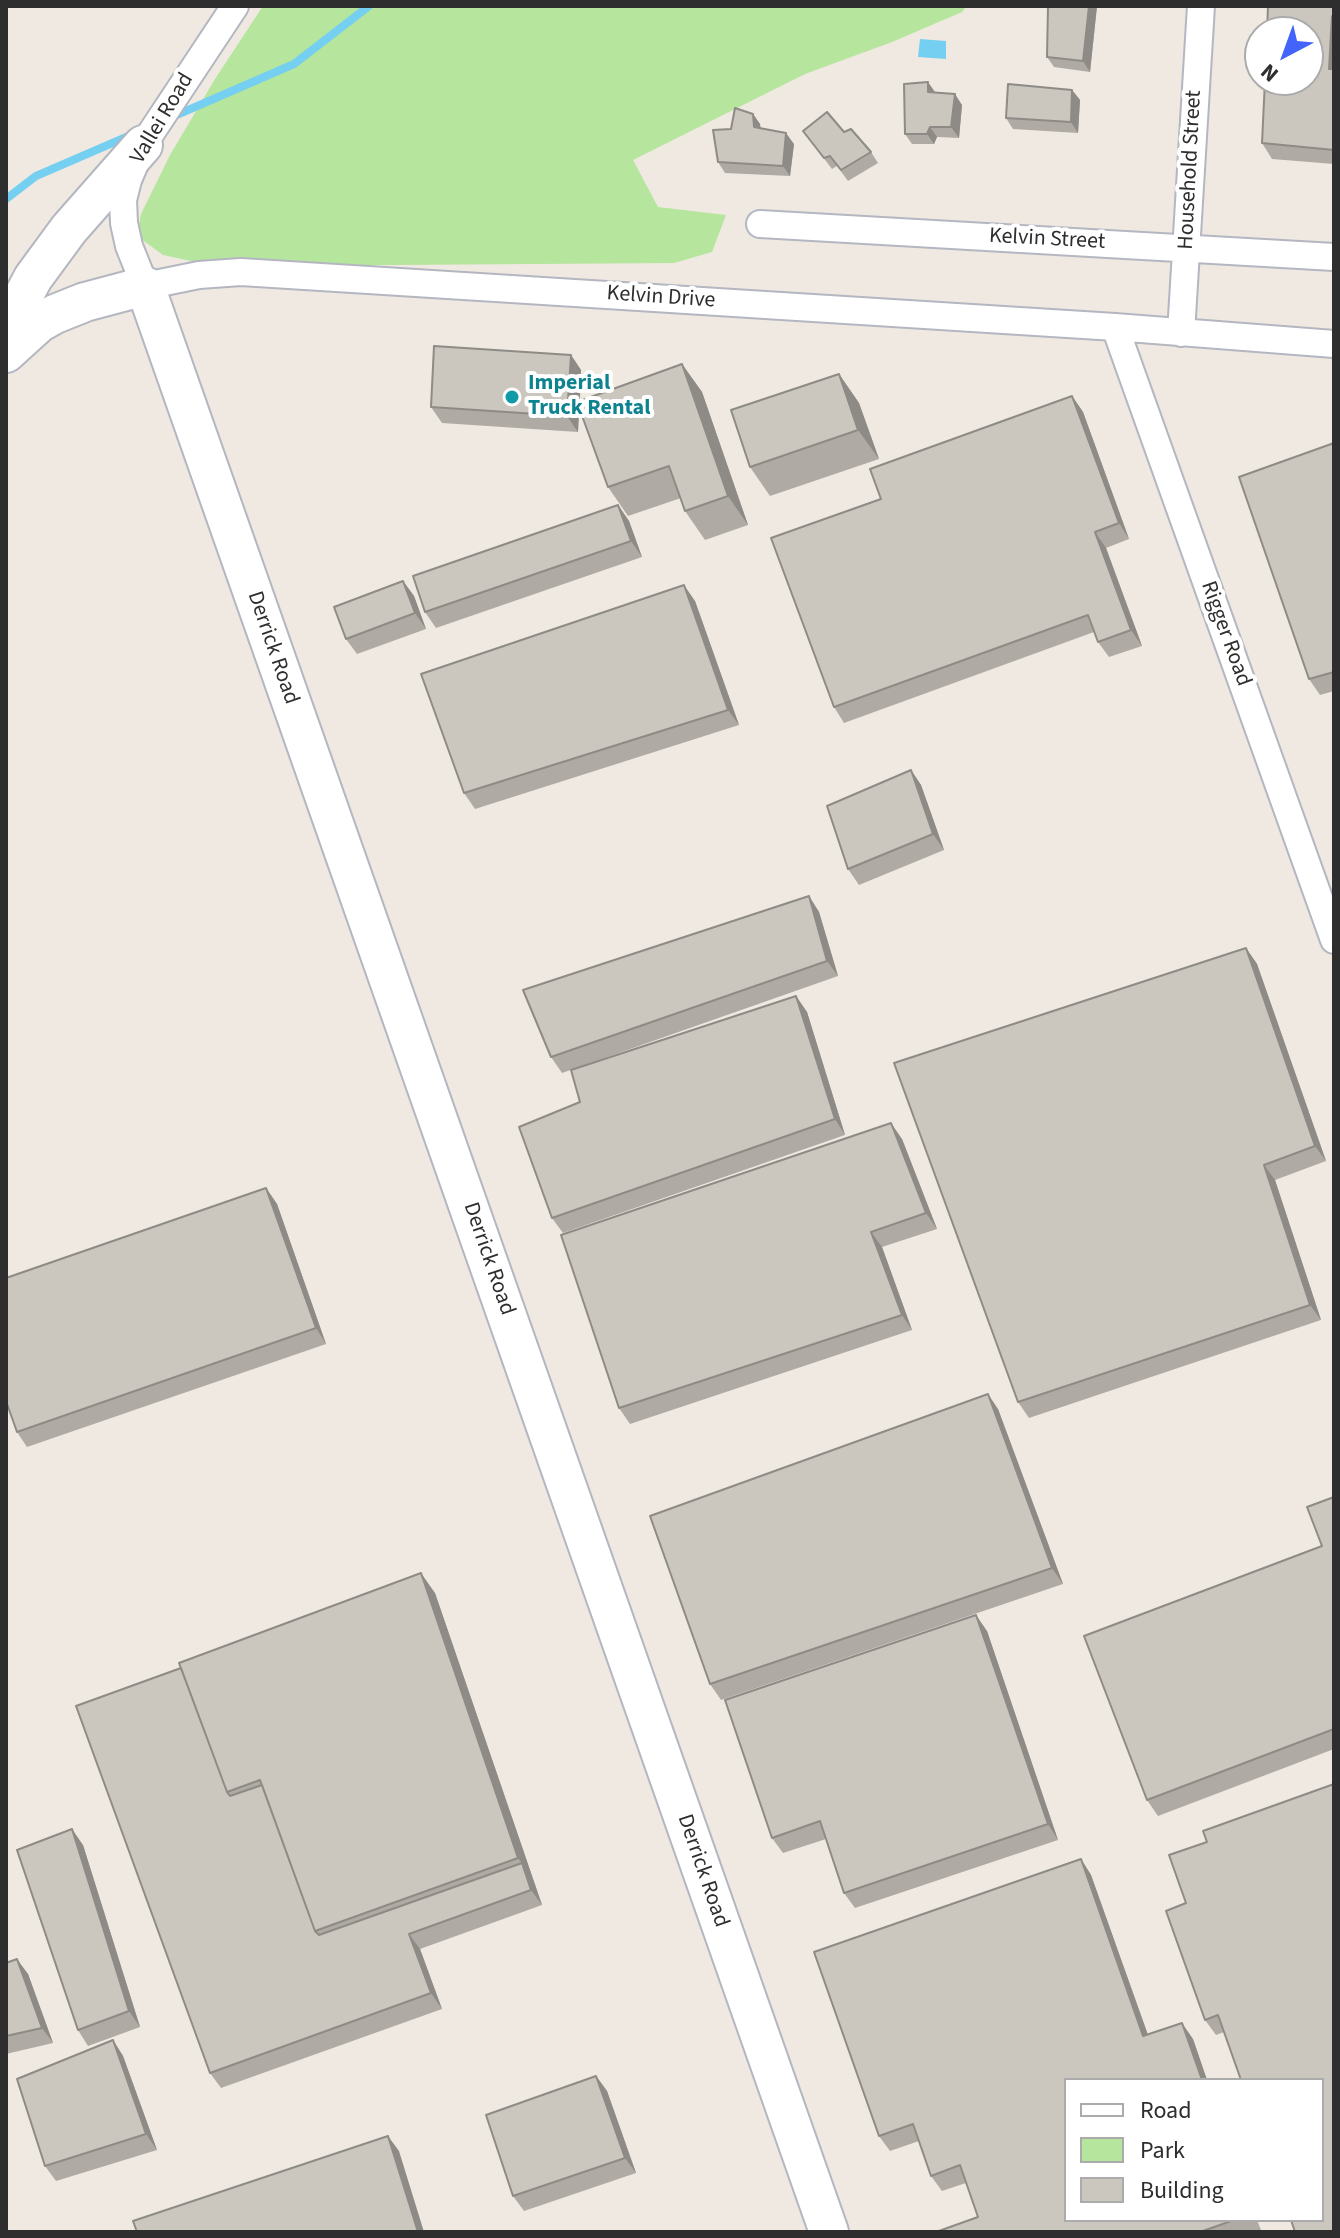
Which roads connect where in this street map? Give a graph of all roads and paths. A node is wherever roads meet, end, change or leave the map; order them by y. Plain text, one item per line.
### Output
1 (235, 6) edge
2 (1201, 6) edge
3 (143, 145) junction
4 (760, 224) dead end
5 (1187, 247) junction
6 (1334, 257) edge
7 (145, 286) junction
8 (1115, 327) junction
9 (6, 329) edge
10 (1181, 333) junction
11 (1334, 344) edge
12 (6, 353) edge
13 (1334, 940) edge
14 (829, 2232) edge

1 - 3 street, Vallei Road
2 - 5 street, Household Street
3 - 7 street, Vallei Road
3 - 9 street
4 - 5 street, Kelvin Street
5 - 6 street, Kelvin Street
5 - 10 street, Household Street
7 - 8 street, Kelvin Drive
7 - 12 street, Kelvin Drive
7 - 14 street, Derrick Road
8 - 10 street, Kelvin Drive
8 - 13 street, Rigger Road
10 - 11 street, Kelvin Drive

